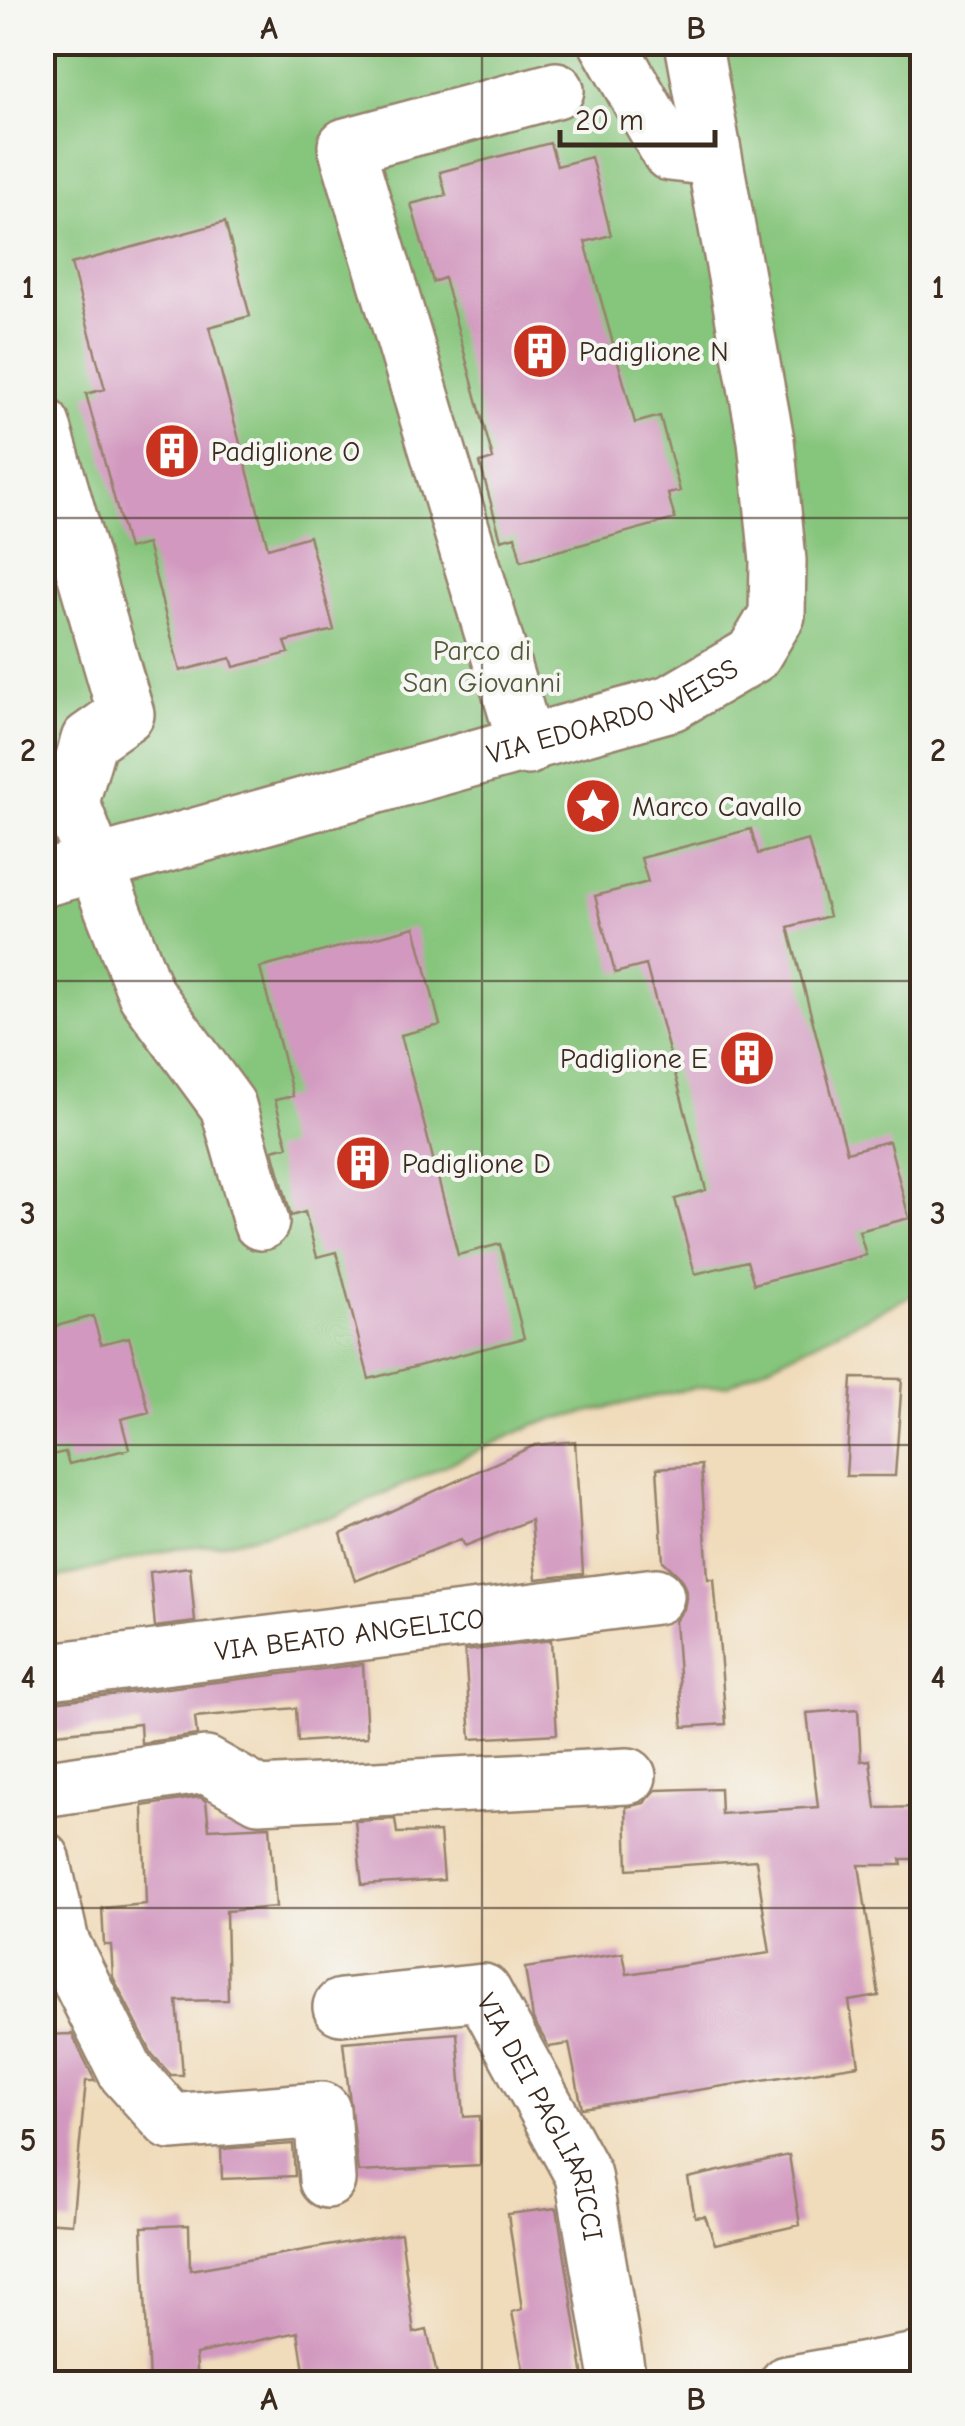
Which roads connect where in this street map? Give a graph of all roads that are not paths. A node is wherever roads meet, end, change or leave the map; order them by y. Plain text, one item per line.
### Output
1 (607, 42) edge
2 (692, 42) edge
3 (556, 90) dead end
4 (714, 158) junction
5 (42, 426) edge
6 (527, 747) junction
7 (94, 865) junction
8 (42, 879) edge
9 (261, 1222) dead end
10 (656, 1596) dead end
11 (42, 1672) edge
12 (628, 1776) dead end
13 (42, 1789) edge
14 (42, 1860) edge
15 (52, 1945) edge
16 (341, 2007) dead end
17 (326, 2180) dead end
18 (922, 2360) edge
19 (619, 2384) edge
20 (788, 2384) edge

1 - 4 street
2 - 4 street, VIA EDOARDO WEISS
3 - 6 street
4 - 6 street, VIA EDOARDO WEISS
5 - 7 street
6 - 7 street, VIA EDOARDO WEISS
7 - 8 street, VIA EDOARDO WEISS
7 - 9 street
10 - 11 street, VIA BEATO ANGELICO
12 - 13 street
14 - 15 street
15 - 17 street
16 - 19 street, VIA DEI PAGLIARICCI
18 - 20 street

